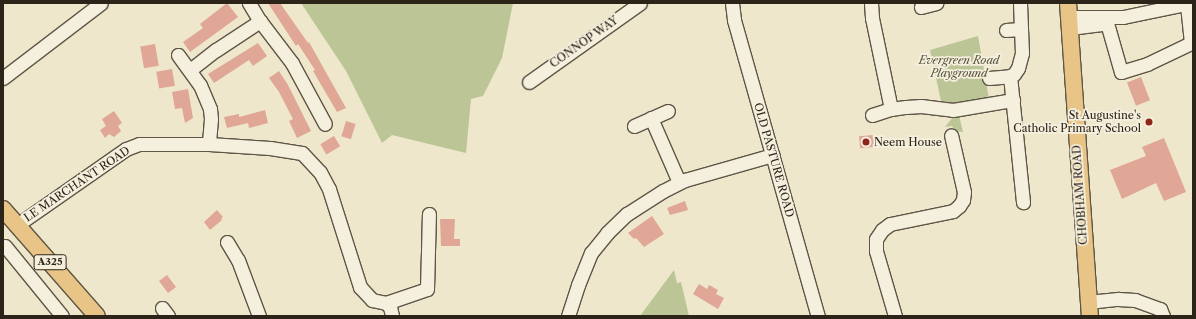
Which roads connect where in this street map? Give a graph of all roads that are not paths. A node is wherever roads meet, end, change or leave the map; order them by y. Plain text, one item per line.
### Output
1 (101, 3) edge
2 (249, 3) edge
3 (640, 3) edge
4 (732, 3) edge
5 (871, 3) edge
6 (936, 3) edge
7 (1020, 3) edge
8 (1184, 4) edge
9 (921, 8) dead end
10 (1069, 16) edge
11 (1123, 17) junction
12 (260, 21) junction
13 (1107, 23) junction
14 (1021, 29) junction
15 (1006, 30) dead end
16 (178, 55) dead end
17 (190, 70) junction
18 (1010, 76) junction
19 (3, 78) edge
20 (989, 78) dead end
21 (529, 82) dead end
22 (1013, 100) junction
23 (891, 109) junction
24 (668, 111) dead end
25 (872, 115) dead end
26 (651, 118) junction
27 (325, 125) dead end
28 (634, 126) dead end
29 (951, 135) dead end
30 (209, 144) junction
31 (773, 155) junction
32 (679, 182) junction
33 (1023, 202) dead end
34 (3, 209) edge
35 (429, 214) dead end
36 (17, 225) junction
37 (227, 242) dead end
38 (5, 246) dead end
39 (386, 303) junction
40 (1089, 309) edge
41 (62, 316) edge
42 (97, 316) edge
43 (259, 316) edge
44 (392, 316) edge
45 (568, 316) edge
46 (818, 316) edge
47 (895, 316) edge
48 (1163, 316) edge

1 - 19 street
2 - 12 street
3 - 21 street, CONNOP WAY
4 - 31 street, OLD PASTURE ROAD
5 - 23 street
6 - 9 street
7 - 14 street
8 - 11 street
8 - 13 street
10 - 11 street
10 - 13 street
10 - 40 main road, CHOBHAM ROAD
11 - 13 street
12 - 17 street
12 - 27 street
14 - 15 street
14 - 18 street
16 - 17 street
17 - 30 street
18 - 20 street
18 - 22 street
22 - 23 street
22 - 33 street
23 - 25 street
24 - 26 street
26 - 28 street
26 - 32 street
29 - 47 street
30 - 36 street, LE MARCHANT ROAD
30 - 39 street, LE MARCHANT ROAD
31 - 32 street
31 - 46 street, OLD PASTURE ROAD
32 - 45 street
34 - 36 main road, A325
35 - 39 street
36 - 42 main road, A325
37 - 43 street
38 - 41 street
39 - 44 street
40 - 48 street

